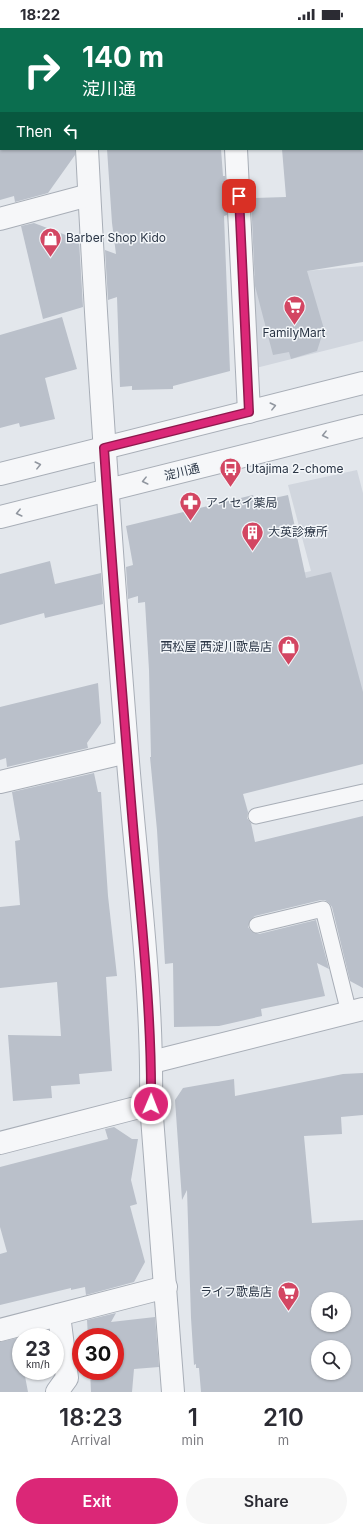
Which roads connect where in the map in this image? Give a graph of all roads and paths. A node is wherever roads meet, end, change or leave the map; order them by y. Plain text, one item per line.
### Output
1 (87, 150) edge
2 (236, 150) edge
3 (89, 195) junction
4 (0, 220) edge
5 (363, 383) edge
6 (249, 412) junction
7 (363, 426) edge
8 (104, 448) junction
9 (0, 474) edge
10 (106, 491) junction
11 (0, 517) edge
12 (127, 752) junction
13 (0, 782) edge
14 (363, 792) edge
15 (256, 816) dead end
16 (257, 925) dead end
17 (356, 1011) edge
18 (152, 1062) junction
19 (151, 1104) junction
20 (0, 1142) edge
21 (166, 1287) junction
22 (59, 1315) junction
23 (0, 1330) edge
24 (57, 1392) edge
25 (173, 1392) edge

1 - 3 street
2 - 6 street
3 - 4 street
3 - 8 street
6 -> 5 street
6 - 8 street
7 -> 10 street, 淀川通
9 -> 8 street
8 - 10 street
10 -> 11 street, 淀川通
10 - 12 street
12 - 13 street
12 - 18 street
14 - 15 lane
16 - 17 lane
17 - 18 street
18 - 19 street
19 - 20 street
19 - 21 street
21 - 22 street
21 - 25 street
22 - 23 street
22 - 24 street

